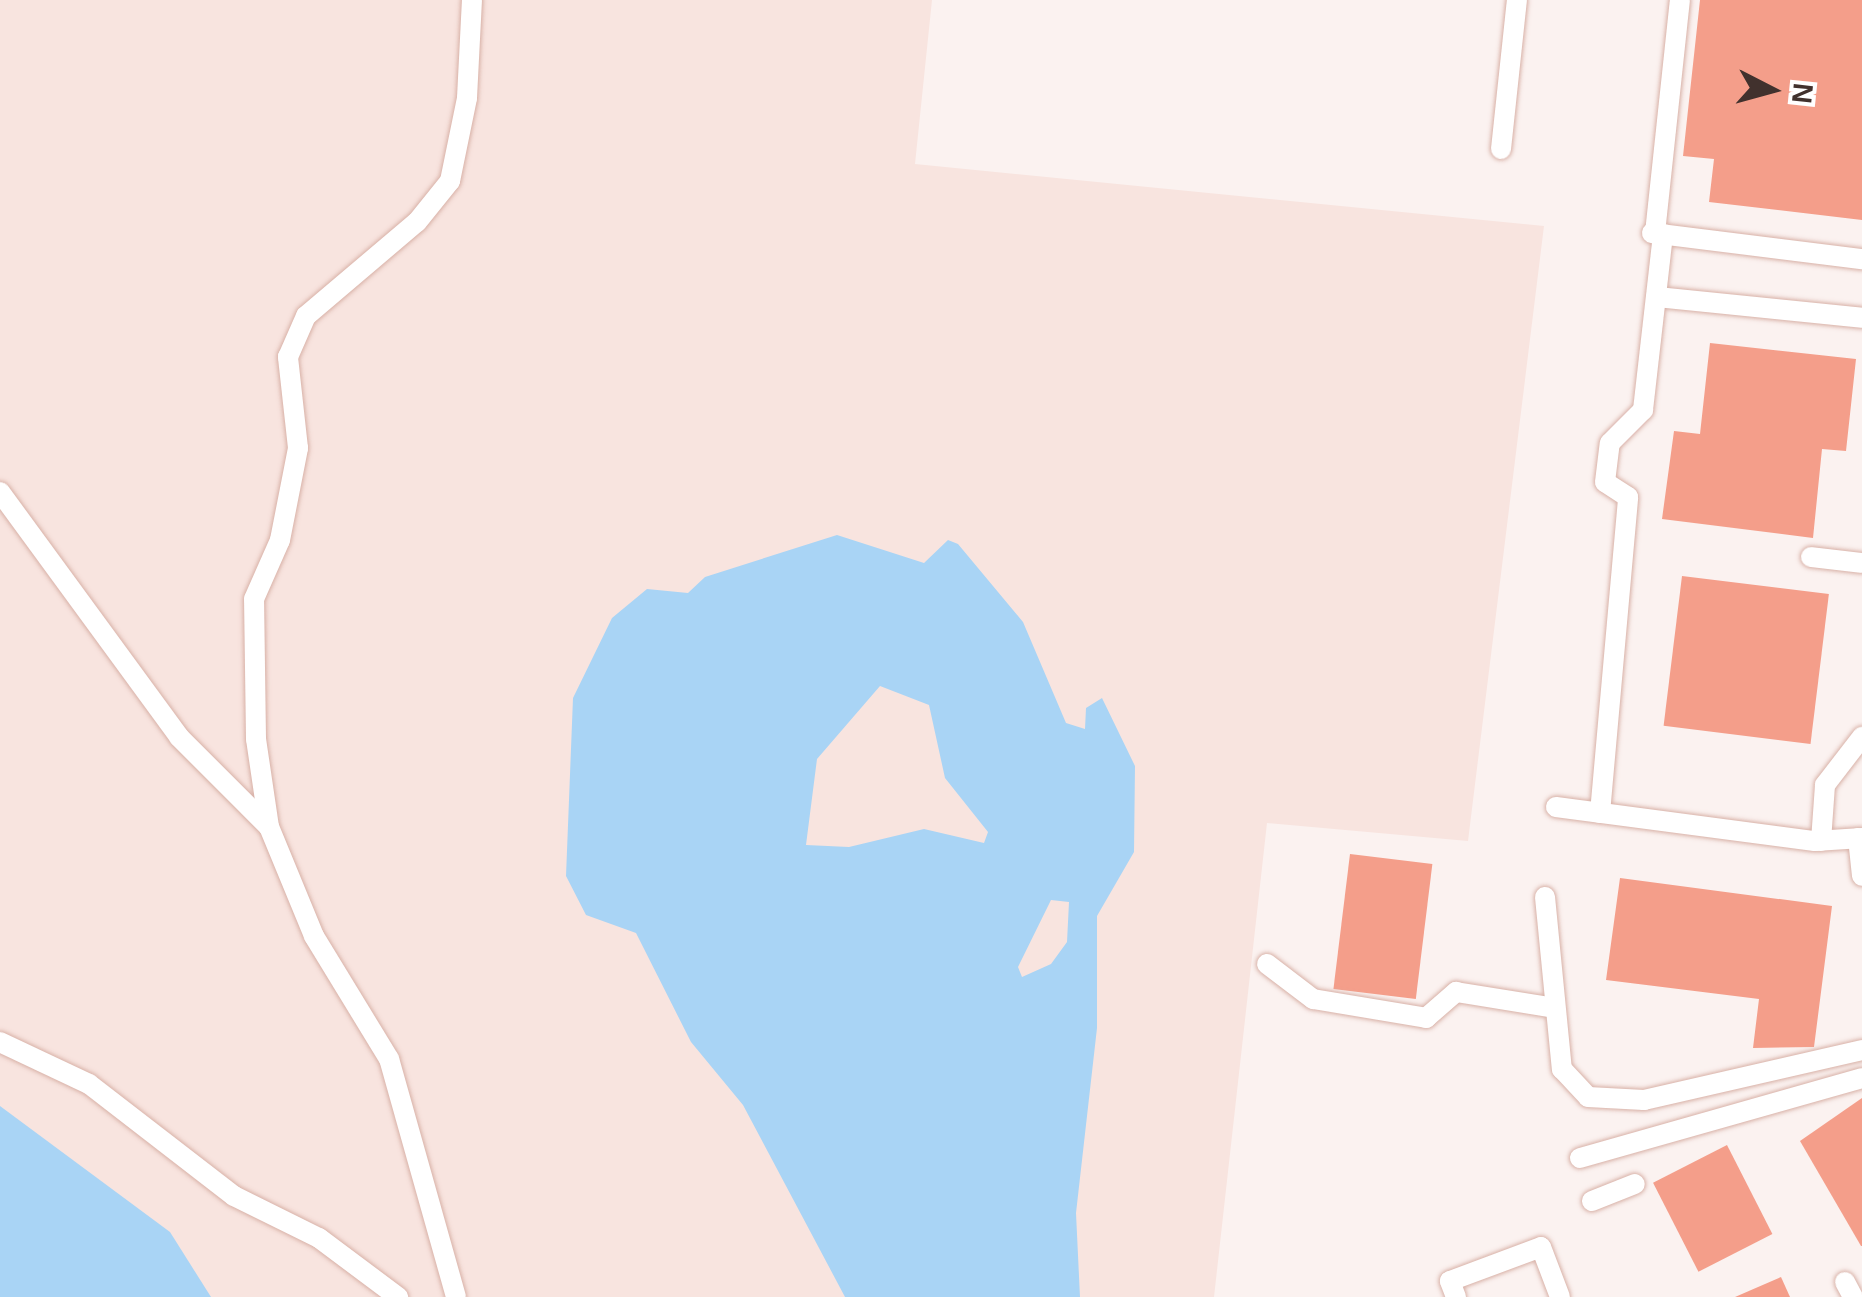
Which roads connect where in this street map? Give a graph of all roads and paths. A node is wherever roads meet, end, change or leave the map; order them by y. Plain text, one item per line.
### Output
1 (472, 0) edge
2 (1517, 0) edge
3 (1680, 0) edge
4 (1501, 149) dead end
5 (1655, 233) junction
6 (1862, 259) edge
7 (1657, 297) junction
8 (1862, 318) edge
9 (0, 492) edge
10 (1811, 557) dead end
11 (1862, 563) edge
12 (1862, 736) edge
13 (1556, 807) dead end
14 (1600, 813) junction
15 (269, 827) junction
16 (1860, 838) edge
17 (1820, 841) junction
18 (1862, 876) edge
19 (1545, 897) dead end
20 (1267, 964) dead end
21 (1550, 1007) junction
22 (0, 1042) edge
23 (1862, 1050) edge
24 (1862, 1078) edge
25 (1580, 1158) dead end
26 (1635, 1184) dead end
27 (1592, 1201) dead end
28 (398, 1297) edge
29 (456, 1297) edge
30 (1456, 1297) edge
31 (1560, 1297) edge

1 - 15 street
2 - 4 street
3 - 5 street
5 - 6 street
5 - 7 street
7 - 8 street
7 - 14 street
9 - 15 street
10 - 11 street
12 - 17 street
13 - 14 street
14 - 17 street
15 - 29 street
16 - 17 street
16 - 18 street
19 - 21 street
20 - 21 street
21 - 23 street
22 - 28 street
24 - 25 street
26 - 27 street
30 - 31 street

